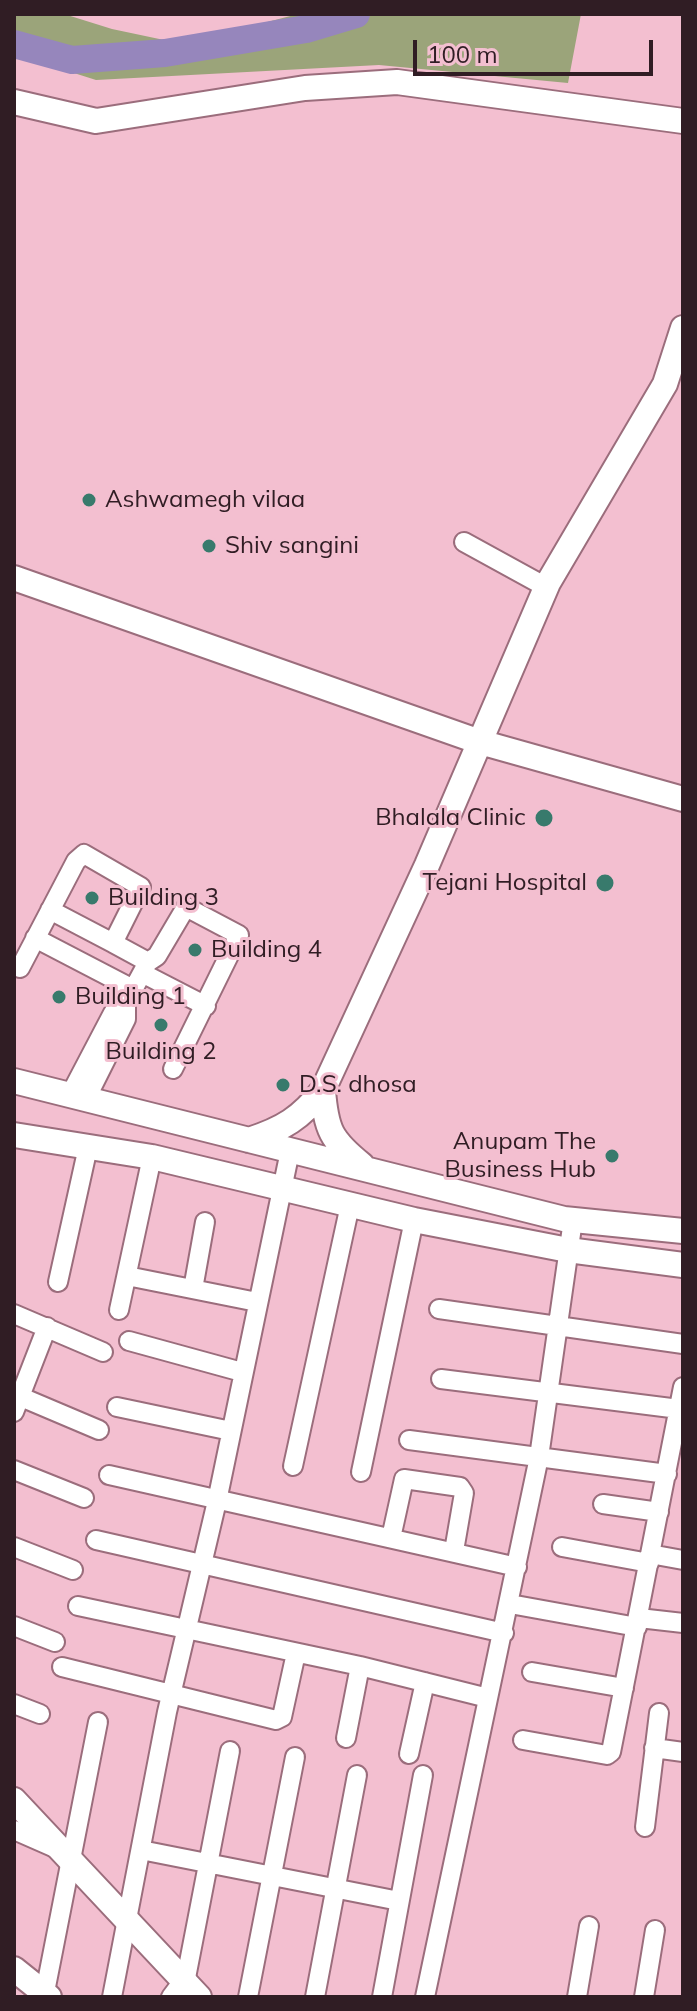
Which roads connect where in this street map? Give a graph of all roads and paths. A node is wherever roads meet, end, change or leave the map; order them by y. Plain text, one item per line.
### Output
1 (14, 102) edge
2 (683, 121) edge
3 (683, 328) edge
4 (464, 542) dead end
5 (14, 578) edge
6 (546, 587) junction
7 (480, 742) junction
8 (683, 799) edge
9 (50, 910) junction
10 (35, 938) junction
11 (113, 943) junction
12 (20, 968) dead end
13 (137, 982) junction
14 (206, 1006) junction
15 (173, 1069) dead end
16 (14, 1081) edge
17 (323, 1090) junction
18 (78, 1097) junction
19 (14, 1135) edge
20 (249, 1140) junction
21 (88, 1147) junction
22 (290, 1151) junction
23 (152, 1157) junction
24 (367, 1170) junction
25 (280, 1187) junction
26 (350, 1205) junction
27 (414, 1220) junction
28 (573, 1220) junction
29 (205, 1222) dead end
30 (683, 1231) edge
31 (568, 1250) junction
32 (683, 1265) edge
33 (127, 1276) junction
34 (58, 1282) dead end
35 (193, 1289) junction
36 (257, 1302) junction
37 (439, 1309) dead end
38 (119, 1310) dead end
39 (14, 1314) edge
40 (559, 1326) junction
41 (47, 1327) junction
42 (129, 1341) dead end
43 (683, 1344) edge
44 (103, 1352) dead end
45 (242, 1372) junction
46 (441, 1379) dead end
47 (683, 1387) edge
48 (549, 1390) junction
49 (16, 1401) edge
50 (117, 1407) dead end
51 (680, 1417) edge
52 (99, 1430) dead end
53 (231, 1431) junction
54 (409, 1440) dead end
55 (539, 1457) junction
56 (293, 1466) dead end
57 (14, 1470) edge
58 (361, 1472) dead end
59 (109, 1475) dead end
60 (671, 1483) edge
61 (84, 1498) dead end
62 (217, 1501) junction
63 (603, 1504) dead end
64 (659, 1512) junction
65 (391, 1538) junction
66 (96, 1540) dead end
67 (14, 1547) edge
68 (562, 1547) dead end
69 (454, 1551) junction
70 (650, 1559) junction
71 (683, 1560) edge
72 (199, 1566) junction
73 (517, 1567) junction
74 (73, 1570) dead end
75 (510, 1604) junction
76 (78, 1606) dead end
77 (638, 1622) junction
78 (683, 1623) edge
79 (14, 1626) edge
80 (186, 1629) junction
81 (504, 1633) junction
82 (55, 1642) dead end
83 (296, 1653) junction
84 (360, 1666) junction
85 (62, 1667) dead end
86 (532, 1672) dead end
87 (425, 1682) junction
88 (624, 1688) junction
89 (171, 1695) junction
90 (488, 1698) junction
91 (14, 1704) edge
92 (659, 1713) dead end
93 (40, 1714) dead end
94 (98, 1722) dead end
95 (346, 1738) dead end
96 (523, 1740) dead end
97 (654, 1748) junction
98 (230, 1751) dead end
99 (683, 1752) edge
100 (409, 1754) dead end
101 (295, 1757) dead end
102 (357, 1775) dead end
103 (423, 1775) dead end
104 (14, 1800) edge
105 (645, 1827) dead end
106 (14, 1830) edge
107 (141, 1850) junction
108 (66, 1855) junction
109 (208, 1863) junction
110 (271, 1876) junction
111 (335, 1887) junction
112 (399, 1901) junction
113 (127, 1921) junction
114 (589, 1926) dead end
115 (655, 1930) dead end
116 (14, 1969) edge
117 (185, 1989) edge
118 (46, 1996) edge
119 (112, 1997) edge
120 (248, 1997) edge
121 (315, 1997) edge
122 (382, 1997) edge
123 (425, 1997) edge
124 (577, 1997) edge
125 (644, 1997) edge

1 - 2 street
3 - 6 street
4 - 6 street
5 - 7 street
6 - 7 street
7 - 8 street
7 - 17 street
9 - 10 street
9 - 11 street
9 - 11 street
10 - 12 street
10 - 13 street
11 - 13 street
13 - 14 street
13 - 14 street
13 - 18 street
14 - 15 street
16 - 18 street
17 - 20 street
17 - 24 street
18 - 20 street
19 - 21 street
20 - 22 street
21 - 23 street
21 - 34 street
22 - 24 street
22 - 25 street
23 - 25 street
23 - 33 street
24 - 28 street
25 - 26 street
25 - 36 street
26 - 27 street
26 - 56 street
27 - 31 street
27 - 58 street
28 - 30 street
28 - 31 street
29 - 35 street
31 - 32 street
31 - 40 street
33 - 35 street
33 - 38 street
35 - 36 street
36 - 45 street
37 - 40 street
39 - 41 street
40 - 43 street
40 - 48 street
41 - 44 street
41 - 49 street
42 - 45 street
45 - 53 street
46 - 48 street
47 - 51 street
48 - 51 street
48 - 55 street
49 - 52 street
50 - 53 street
51 - 60 street
53 - 62 street
54 - 55 street
55 - 60 street
55 - 73 street
57 - 61 street
59 - 62 street
60 - 64 street
62 - 65 street
62 - 72 street
63 - 64 street
64 - 70 street
65 - 69 street
65 - 69 street
66 - 72 street
67 - 74 street
68 - 70 street
69 - 73 street
70 - 71 street
70 - 77 street
72 - 80 street
72 - 81 street
73 - 75 street
75 - 77 street
75 - 81 street
76 - 80 street
77 - 78 street
77 - 88 street
79 - 82 street
80 - 83 street
80 - 89 street
81 - 90 street
83 - 84 street
83 - 89 street
84 - 87 street
84 - 95 street
85 - 89 street
86 - 88 street
87 - 90 street
87 - 100 street
88 - 96 street
89 - 107 street
90 - 123 street
91 - 93 street
92 - 97 street
94 - 108 street
97 - 99 street
97 - 105 street
98 - 109 street
101 - 110 street
102 - 111 street
103 - 112 street
104 - 108 street
106 - 108 street
107 - 109 street
107 - 113 street
108 - 113 street
108 - 118 street
109 - 110 street
109 - 117 street
110 - 111 street
110 - 120 street
111 - 112 street
111 - 121 street
112 - 122 street
113 - 117 street
113 - 119 street
114 - 124 street
115 - 125 street
116 - 118 street

